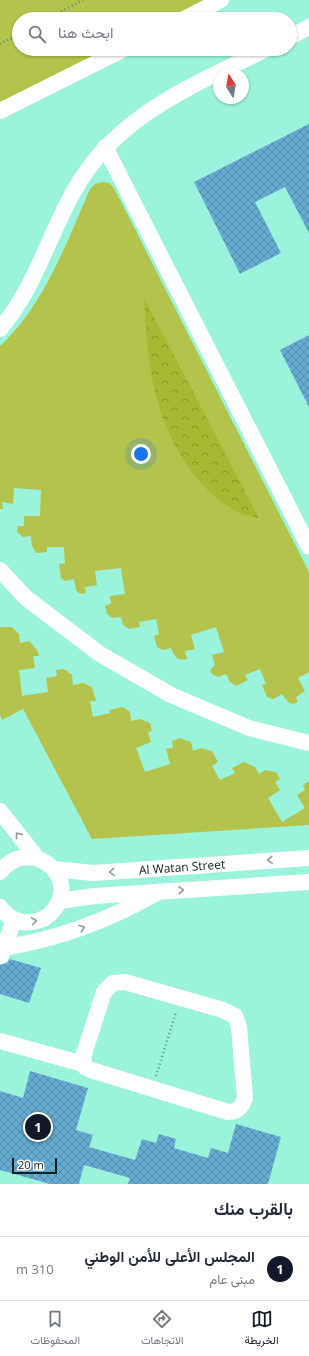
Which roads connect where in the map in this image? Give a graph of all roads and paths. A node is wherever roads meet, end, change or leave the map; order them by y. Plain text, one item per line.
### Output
1 (83, 0) edge
2 (221, 0) edge
3 (60, 12) edge
4 (198, 12) edge
5 (309, 27) edge
6 (297, 33) edge
7 (12, 38) edge
8 (0, 44) edge
9 (110, 56) edge
10 (252, 56) edge
11 (0, 111) edge
12 (105, 147) junction
13 (0, 329) edge
14 (309, 547) edge
15 (0, 570) edge
16 (309, 743) edge
17 (0, 812) edge
18 (38, 858) junction
19 (309, 858) edge
20 (54, 869) junction
21 (0, 872) edge
22 (309, 882) edge
23 (160, 891) junction
24 (59, 902) junction
25 (0, 907) edge
26 (14, 920) junction
27 (2, 952) edge
28 (180, 998) junction
29 (0, 1041) edge
30 (83, 1064) junction
31 (152, 1089) junction

1 - 3 path
2 - 4 street
5 - 6 street
7 - 8 path
9 - 11 street
10 - 12 street
12 - 13 street
12 - 14 street
15 - 16 street
18 -> 17 street
18 - 20 street
18 - 21 street
19 -> 20 street, Al Watan Street
20 - 24 street
23 -> 22 street, Al Watan Street
23 - 24 street, Al Watan Street
27 -> 23 street
26 -> 24 street
25 - 26 street
26 - 27 street
28 - 30 street
28 - 31 path
28 - 31 street
29 - 30 street
30 - 31 street

